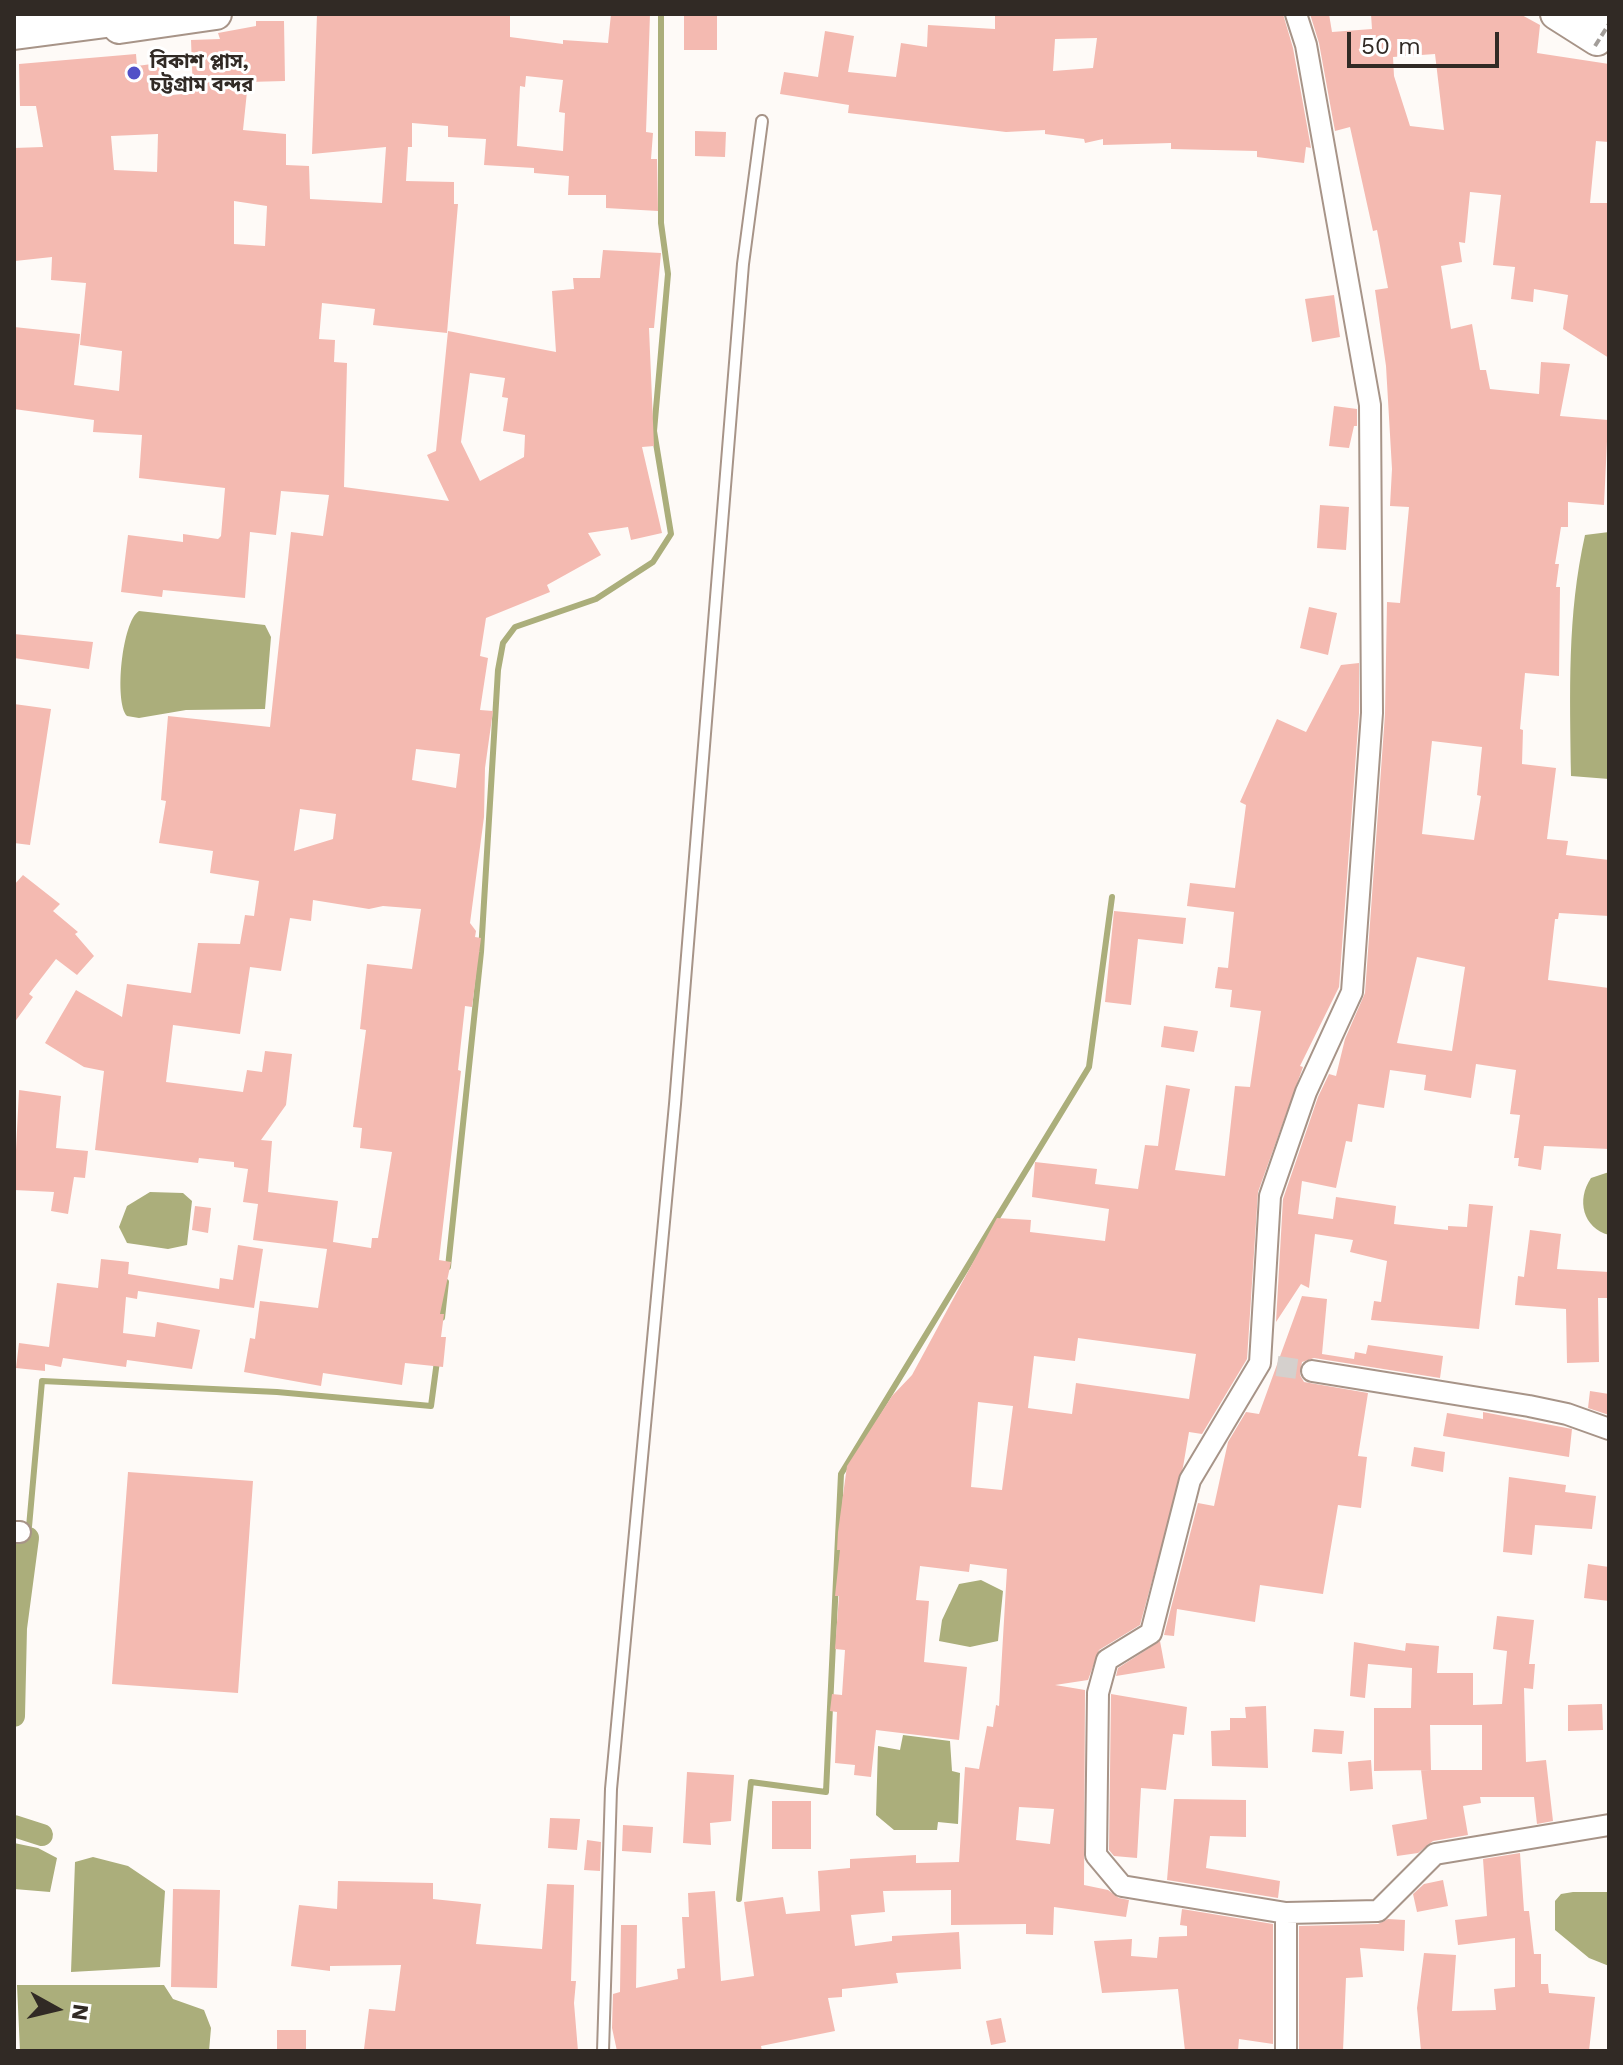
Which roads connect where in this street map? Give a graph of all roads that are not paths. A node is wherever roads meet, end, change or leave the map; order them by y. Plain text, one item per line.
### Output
1 (144, 14) edge
2 (216, 14) edge
3 (1296, 14) edge
4 (1556, 14) edge
5 (14, 31) edge
6 (1598, 35) edge
7 (14, 42) edge
8 (762, 121) dead end
9 (1312, 1371) tunnel mouth
10 (1609, 1429) edge
11 (1609, 1825) edge
12 (1286, 1913) junction
13 (603, 2051) edge
14 (1286, 2051) edge

1 - 5 highway
2 - 7 main road
3 - 12 street
4 - 6 main road
8 - 13 lane
9 - 10 street
11 - 12 street
12 - 14 street

